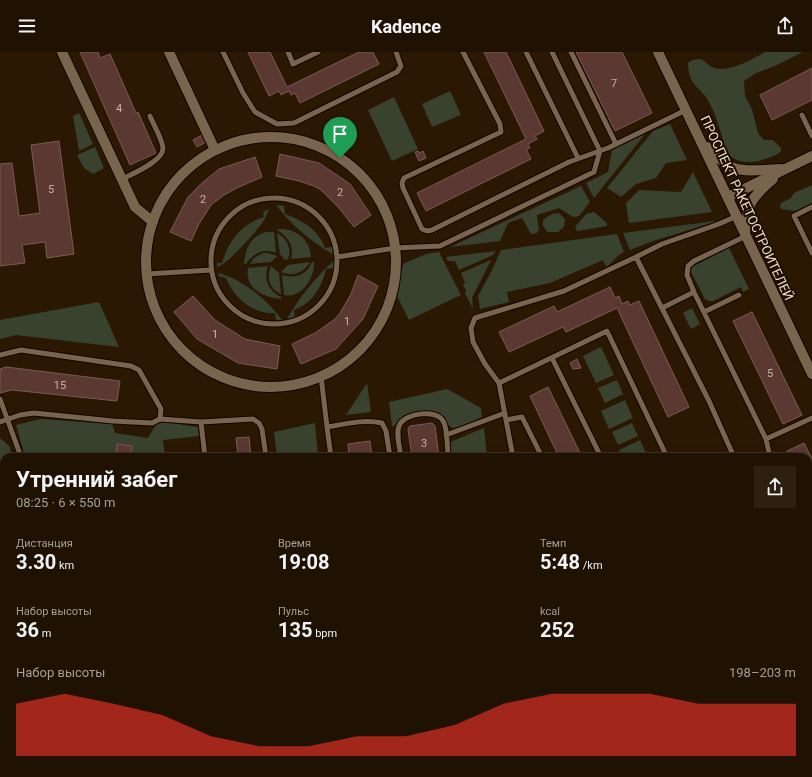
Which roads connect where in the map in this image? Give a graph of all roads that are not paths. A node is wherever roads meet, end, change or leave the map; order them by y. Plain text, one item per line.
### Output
1 (62, 52) edge
2 (169, 52) edge
3 (223, 52) edge
4 (288, 52) edge
5 (318, 52) edge
6 (396, 52) edge
7 (463, 52) edge
8 (526, 52) edge
9 (552, 52) edge
10 (571, 52) edge
11 (658, 52) edge
12 (686, 110) junction
13 (802, 115) dead end
14 (150, 116) dead end
15 (812, 136) edge
16 (702, 143) junction
17 (616, 144) junction
18 (215, 150) junction
19 (600, 151) junction
20 (812, 156) edge
21 (578, 158) junction
22 (786, 169) junction
23 (122, 179) junction
24 (728, 197) junction
25 (812, 207) edge
26 (737, 216) junction
27 (153, 222) junction
28 (746, 235) junction
29 (395, 248) junction
30 (812, 253) edge
31 (337, 257) junction
32 (636, 257) junction
33 (211, 270) junction
34 (147, 274) junction
35 (694, 292) junction
36 (739, 295) dead end
37 (662, 308) junction
38 (704, 312) junction
39 (0, 355) edge
40 (552, 358) junction
41 (812, 374) edge
42 (321, 376) junction
43 (499, 383) junction
44 (0, 399) edge
45 (504, 413) junction
46 (812, 418) edge
47 (160, 419) junction
48 (8, 420) junction
49 (506, 420) junction
50 (0, 422) edge
51 (202, 422) junction
52 (327, 427) junction
53 (446, 435) junction
54 (766, 439) junction
55 (20, 453) edge
56 (205, 453) edge
57 (265, 453) edge
58 (330, 453) edge
59 (389, 453) edge
60 (401, 453) edge
61 (448, 453) edge
62 (511, 453) edge
63 (540, 453) edge
64 (599, 453) edge
65 (664, 453) edge
66 (732, 453) edge
67 (769, 453) edge

1 - 23 street
2 - 18 street
3 - 6 lane
4 - 5 lane
7 - 21 lane
8 - 21 lane
9 - 19 lane
10 - 17 lane
11 - 12 street, ПРОСПЕКТ РАКЕТОСТРОИТЕЛЕЙ
12 - 16 street, ПРОСПЕКТ РАКЕТОСТРОИТЕЛЕЙ
12 - 17 lane
13 - 15 lane
14 - 23 lane
16 - 22 street
16 - 24 street, ПРОСПЕКТ РАКЕТОСТРОИТЕЛЕЙ
17 - 19 lane
18 - 27 street
18 - 29 street
19 - 21 lane
19 - 29 lane
20 - 22 street
22 - 24 street
22 - 28 street
23 - 27 street
24 - 26 street, ПРОСПЕКТ РАКЕТОСТРОИТЕЛЕЙ
25 - 30 lane
26 - 28 street, ПРОСПЕКТ РАКЕТОСТРОИТЕЛЕЙ
26 - 32 lane
27 - 34 street
28 - 35 lane
28 - 41 street, ПРОСПЕКТ РАКЕТОСТРОИТЕЛЕЙ
29 - 31 lane
29 - 42 street
31 - 33 lane
31 - 33 lane
32 - 37 lane
32 - 43 lane
33 - 34 lane
34 - 42 street
35 - 37 lane
35 - 38 lane
36 - 38 lane
37 - 66 lane
38 - 54 lane
39 - 47 lane
40 - 43 lane
40 - 64 lane
40 - 65 lane
42 - 52 lane
43 - 45 lane
44 - 48 lane
45 - 49 lane
45 - 53 lane
46 - 54 lane
47 - 48 lane
47 - 51 lane
48 - 50 lane
48 - 55 lane
49 - 62 lane
49 - 63 lane
51 - 56 lane
51 - 57 lane
52 - 58 lane
52 - 59 lane
53 - 60 lane
53 - 61 lane
54 - 67 lane

